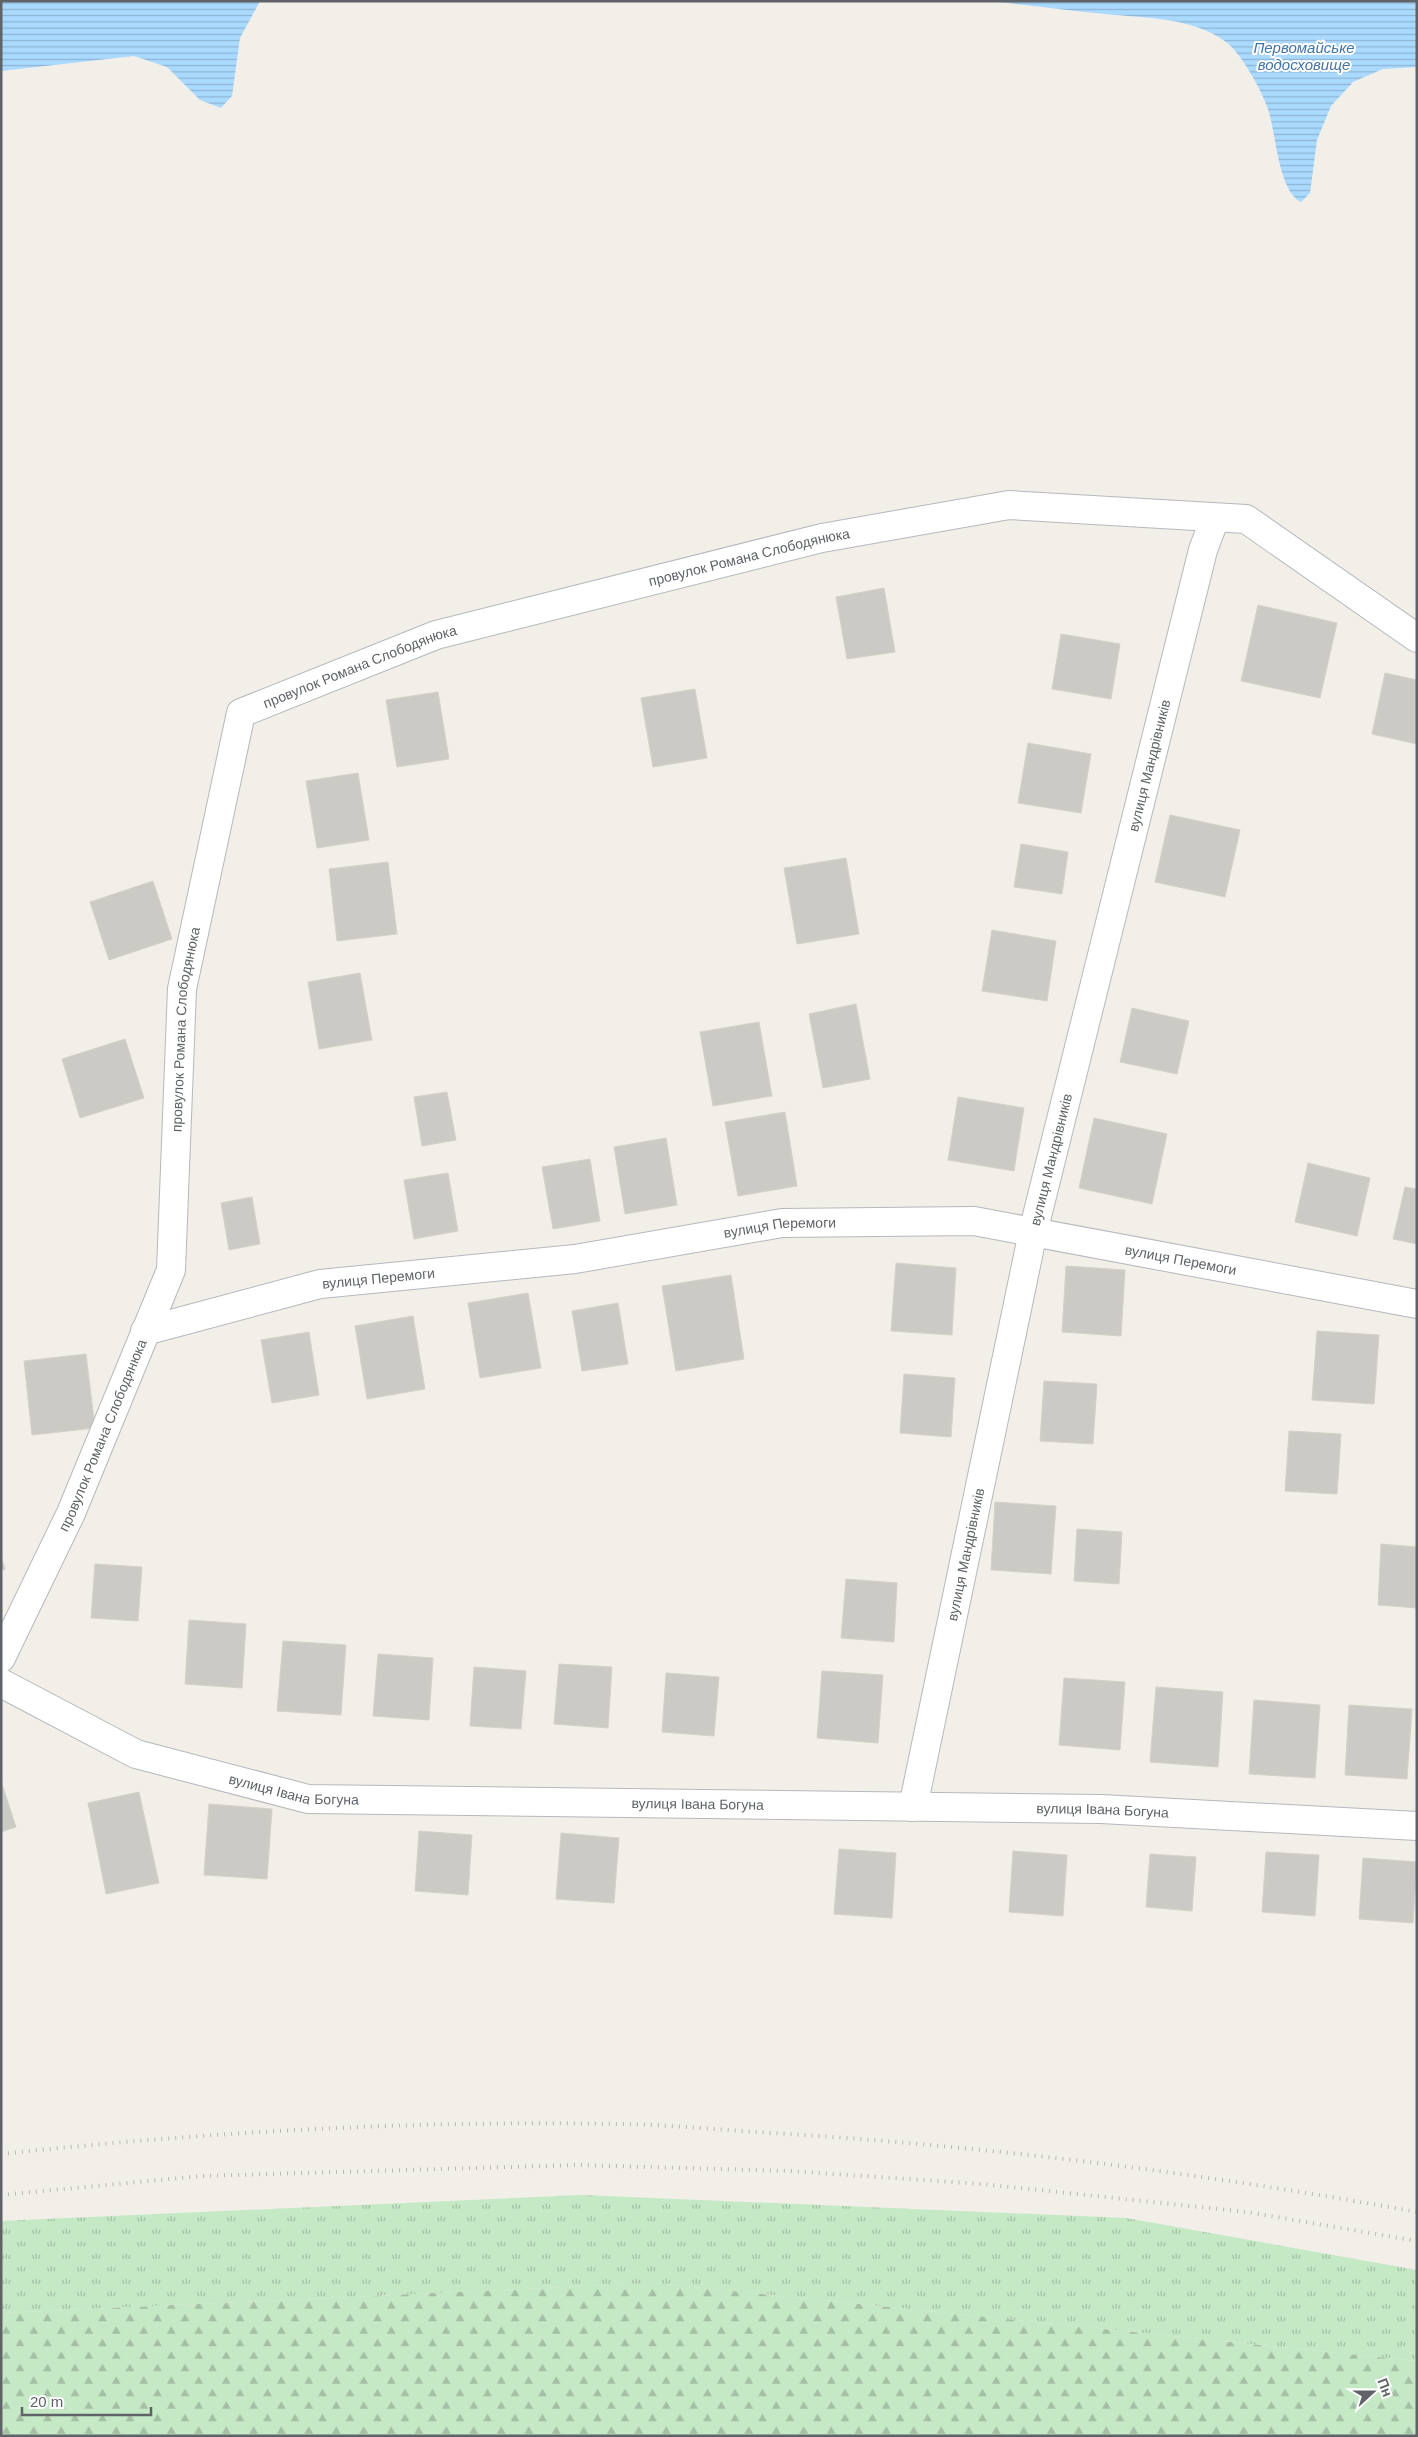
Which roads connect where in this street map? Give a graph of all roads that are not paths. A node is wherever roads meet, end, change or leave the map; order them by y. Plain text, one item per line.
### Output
1 (1215, 518) junction
2 (1417, 638) edge
3 (1033, 1232) junction
4 (1417, 1304) edge
5 (146, 1331) junction
6 (1, 1658) edge
7 (1, 1683) edge
8 (913, 1807) junction
9 (1417, 1826) edge

1 - 2 street, провулок Романа Слободянюка
1 - 3 street, вулиця Мандрівників
1 - 5 street, провулок Романа Слободянюка
3 - 4 street, вулиця Перемоги
3 - 5 street, вулиця Перемоги
3 - 8 street, вулиця Мандрівників
5 - 6 street, провулок Романа Слободянюка
7 - 8 street, вулиця Івана Богуна
8 - 9 street, вулиця Івана Богуна

